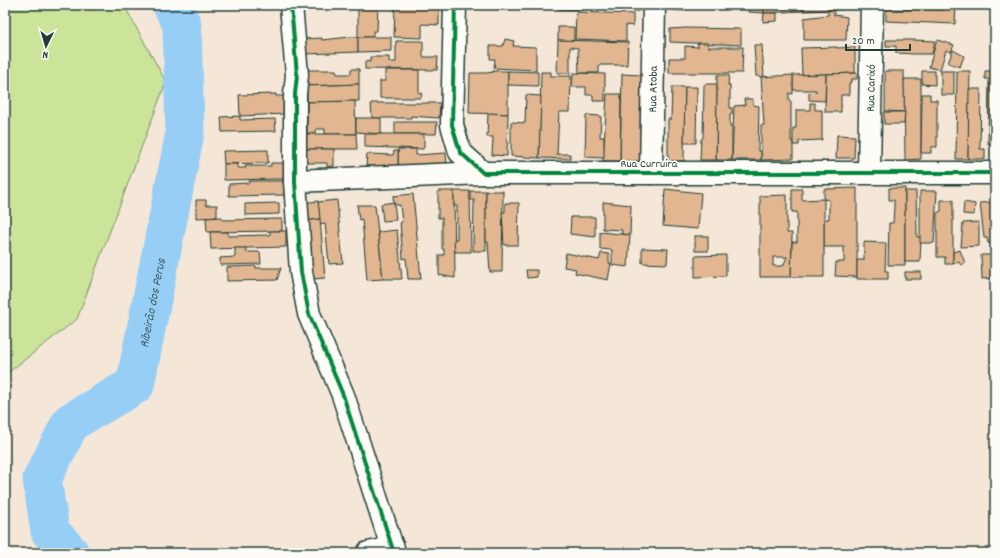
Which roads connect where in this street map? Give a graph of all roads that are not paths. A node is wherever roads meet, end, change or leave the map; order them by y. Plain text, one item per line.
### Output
1 (291, 5) edge
2 (455, 5) edge
3 (654, 5) edge
4 (872, 5) edge
5 (869, 172) junction
6 (483, 173) junction
7 (651, 173) junction
8 (995, 173) edge
9 (295, 181) junction
10 (394, 550) edge
11 (368, 553) edge

1 - 9 street
2 - 6 street
3 - 7 street, Rua Atoba
4 - 5 street, Rua Carixó
5 - 7 street, Rua Curruira
5 - 8 street, Rua Curruira
6 - 7 street, Rua Curruira
6 - 9 street, Rua Curruira
9 - 10 street
10 - 11 street

